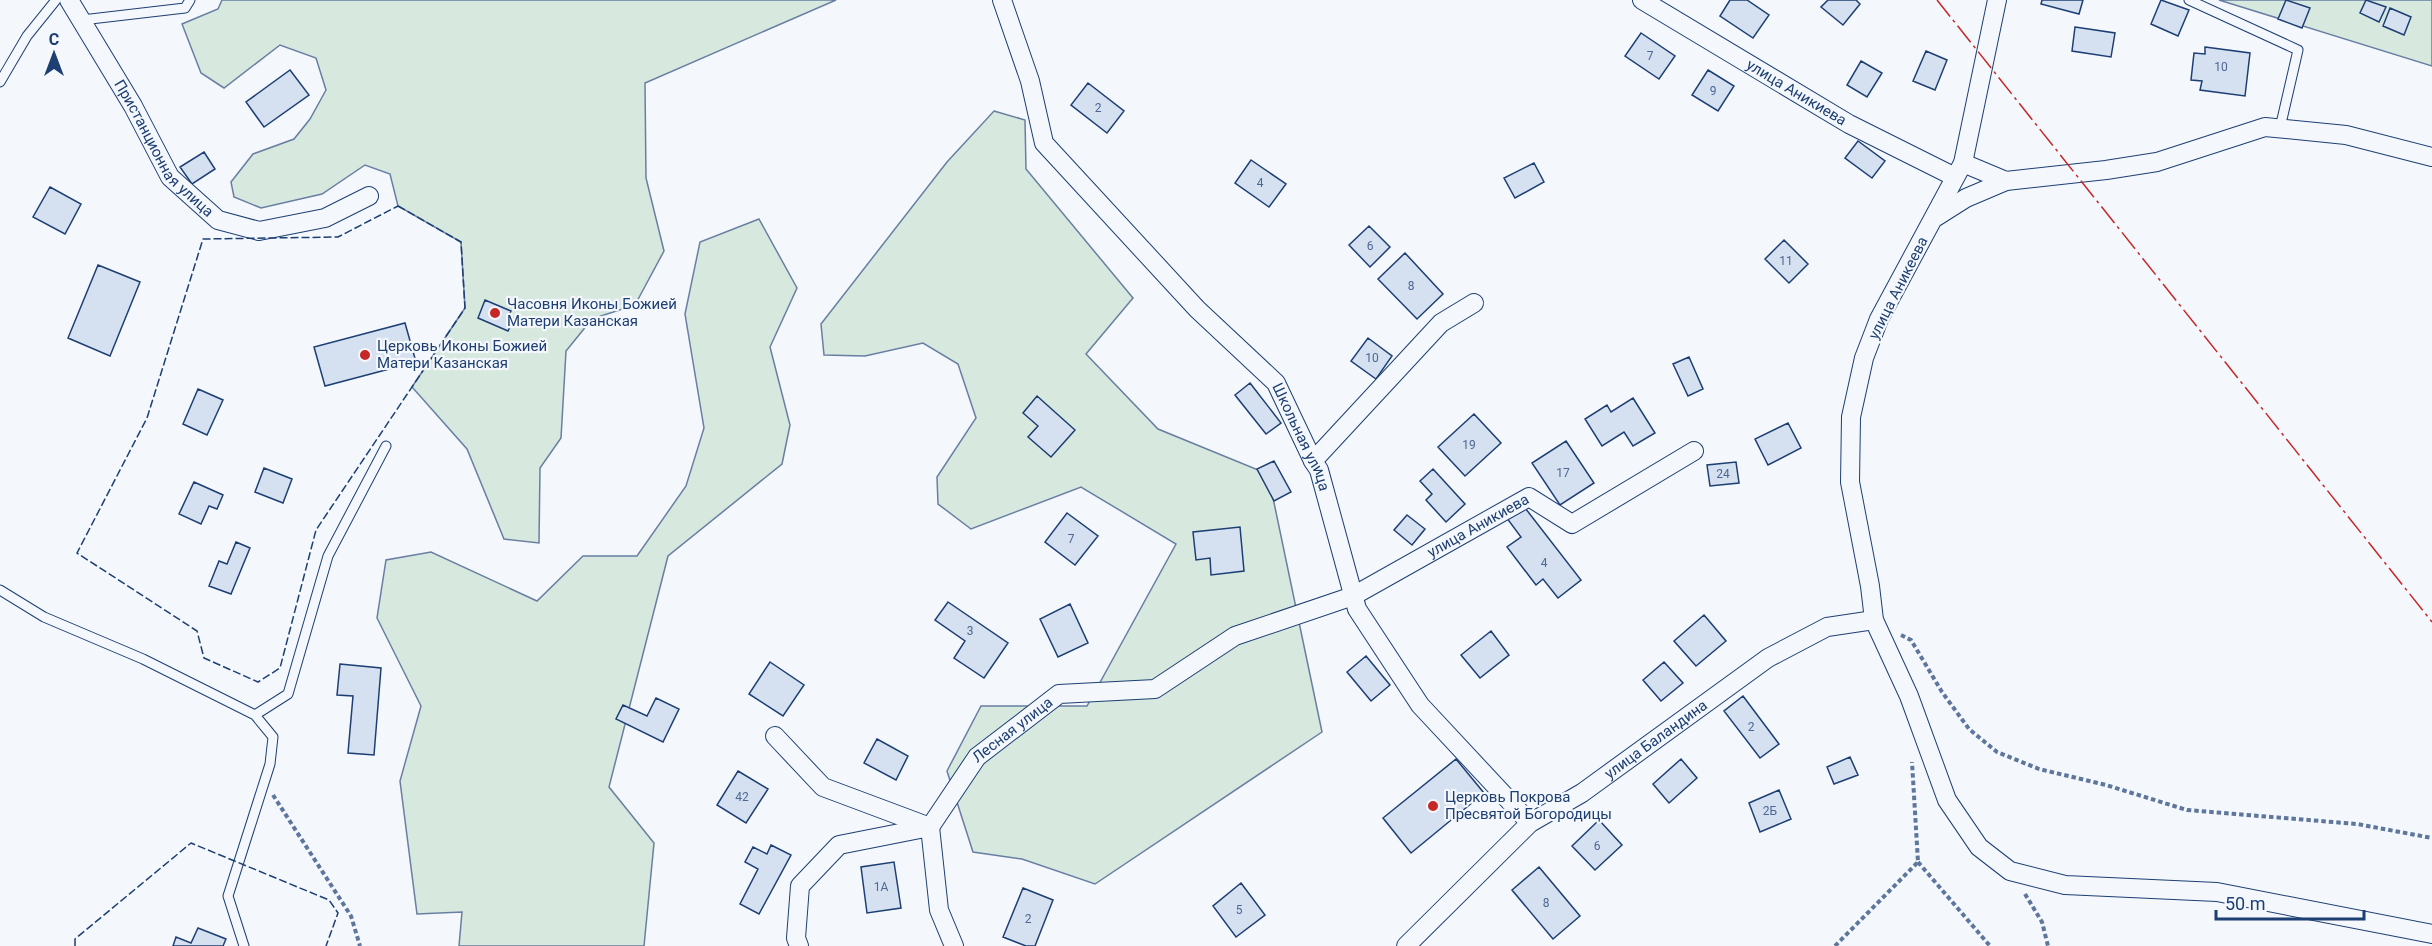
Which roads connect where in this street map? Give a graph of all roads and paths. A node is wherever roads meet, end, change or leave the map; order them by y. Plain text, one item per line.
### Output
1 (57, 0) edge
2 (69, 0) edge
3 (190, 0) edge
4 (1002, 0) edge
5 (1642, 0) edge
6 (1997, 0) edge
7 (2189, 0) edge
8 (82, 20) junction
9 (0, 82) edge
10 (2280, 128) junction
11 (2432, 157) edge
12 (1959, 170) junction
13 (2006, 181) junction
14 (369, 196) dead end
15 (1933, 219) junction
16 (1474, 303) dead end
17 (386, 446) dead end
18 (1694, 451) dead end
19 (1313, 461) junction
20 (0, 590) edge
21 (1353, 596) junction
22 (1875, 620) junction
23 (255, 715) junction
24 (775, 736) dead end
25 (1912, 755) dead end
26 (265, 782) junction
27 (1530, 823) junction
28 (930, 827) junction
29 (2432, 838) edge
30 (1918, 862) junction
31 (2010, 871) junction
32 (2432, 934) edge
33 (244, 946) edge
34 (360, 946) edge
35 (799, 946) edge
36 (954, 946) edge
37 (1406, 946) edge
38 (1835, 946) edge
39 (1990, 946) edge
40 (2048, 946) edge

1 - 9 lane
2 - 8 street, Пристанционная улица
3 - 8 lane
4 - 19 street, Школьная улица
5 - 12 street, улица Аникиева
6 - 12 street, улица Аникеева
7 - 10 lane
8 - 14 street, Пристанционная улица
10 - 11 street
10 - 13 street
12 - 13 street, улица Аникиева
12 - 15 street, улица Аникеева
13 - 15 street
15 - 22 street, улица Аникеева
16 - 19 street
17 - 23 lane
18 - 21 street, улица Аникиева
19 - 21 street, Школьная улица
20 - 23 lane
21 - 27 street, Школьная улица
21 - 28 street, Лесная улица
22 - 27 street, улица Баландина
22 - 29 path
22 - 31 street, улица Аникеева
23 - 26 lane
24 - 28 street
25 - 30 path
26 - 33 lane
26 - 34 path
27 - 37 street, улица Баландина
28 - 35 street
28 - 36 street
30 - 38 path
30 - 39 path
31 - 32 street
31 - 40 path

